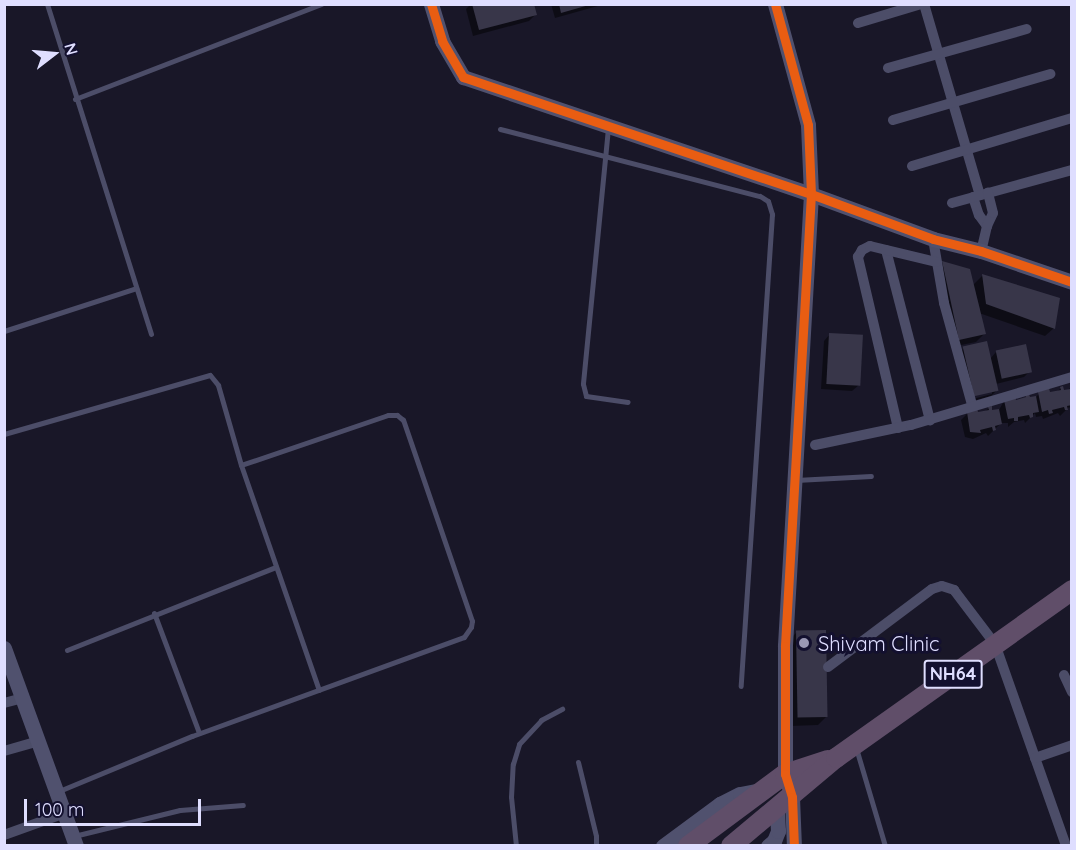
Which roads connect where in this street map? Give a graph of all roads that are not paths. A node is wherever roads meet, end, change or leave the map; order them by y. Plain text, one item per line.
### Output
1 (46, 4) edge
2 (321, 4) edge
3 (431, 4) edge
4 (775, 4) edge
5 (922, 4) edge
6 (858, 23) dead end
7 (1027, 28) dead end
8 (939, 53) junction
9 (888, 68) dead end
10 (1050, 74) dead end
11 (75, 99) junction
12 (953, 102) junction
13 (1071, 118) edge
14 (893, 120) dead end
15 (608, 126) junction
16 (500, 129) dead end
17 (967, 150) junction
18 (605, 156) junction
19 (912, 166) dead end
20 (1071, 170) edge
21 (811, 194) junction
22 (980, 195) junction
23 (952, 203) dead end
24 (933, 239) junction
25 (885, 250) junction
26 (981, 251) junction
27 (936, 262) junction
28 (1071, 282) edge
29 (136, 288) junction
30 (4, 331) edge
31 (151, 334) dead end
32 (1071, 377) edge
33 (628, 402) dead end
34 (972, 405) junction
35 (930, 420) junction
36 (898, 428) junction
37 (4, 434) edge
38 (815, 445) dead end
39 (241, 465) junction
40 (871, 476) dead end
41 (795, 480) junction
42 (276, 567) junction
43 (1071, 590) edge
44 (154, 613) junction
45 (995, 644) junction
46 (4, 648) edge
47 (67, 650) dead end
48 (828, 667) dead end
49 (1064, 675) dead end
50 (741, 686) dead end
51 (319, 690) junction
52 (1071, 692) edge
53 (22, 698) junction
54 (4, 703) edge
55 (562, 709) dead end
56 (199, 733) junction
57 (38, 741) junction
58 (855, 743) junction
59 (1071, 745) edge
60 (4, 751) edge
61 (836, 758) junction
62 (1035, 758) junction
63 (578, 762) dead end
64 (785, 774) junction
65 (761, 790) junction
66 (57, 792) junction
67 (784, 803) junction
68 (243, 805) dead end
69 (65, 813) junction
70 (4, 835) edge
71 (74, 841) edge
72 (736, 841) edge
73 (720, 845) edge
74 (770, 845) edge
75 (516, 846) edge
76 (596, 846) edge
77 (663, 846) edge
78 (688, 846) edge
79 (794, 846) edge
80 (885, 846) edge
81 (1066, 846) edge

1 - 11 lane
2 - 11 lane
3 - 15 street
4 - 21 street
5 - 6 street
5 - 8 street
7 - 8 street
8 - 9 street
8 - 12 street
10 - 12 street
11 - 29 lane
12 - 14 street
12 - 17 street
13 - 17 street
15 - 18 lane
15 - 21 street
16 - 18 lane
17 - 19 street
17 - 22 street
18 - 33 lane
18 - 50 lane
20 - 22 street
21 - 24 street
21 - 41 street
22 - 23 street
22 - 26 street
24 - 26 street
24 - 27 street
25 - 27 street
25 - 35 street
25 - 36 street
26 - 28 street
27 - 34 street
29 - 30 lane
29 - 31 lane
32 - 34 street
34 - 35 street
35 - 36 street
36 - 38 street
37 - 39 lane
39 - 42 lane
39 - 51 lane
40 - 41 lane
41 - 64 street
42 - 44 lane
42 - 51 lane
43 - 45 highway, NH64
44 - 47 lane
44 - 56 lane
45 - 48 street
45 - 58 highway, NH64
45 - 62 street
46 - 53 street
49 - 52 street
51 - 56 lane
53 - 54 street
53 - 57 street
55 - 75 lane
56 - 66 lane
57 - 60 street
57 - 66 street
58 - 61 highway, NH64
58 - 80 lane
59 - 62 street
61 - 64 highway, NH64
61 - 67 highway, NH64
62 - 81 street
63 - 76 lane
64 - 65 highway, NH64
64 - 67 street
65 - 77 street
65 - 78 highway, NH64
66 - 69 street
67 - 72 highway, NH64
67 - 74 street
67 - 79 street
68 - 71 lane
69 - 70 street
69 - 71 street
72 - 73 lane

